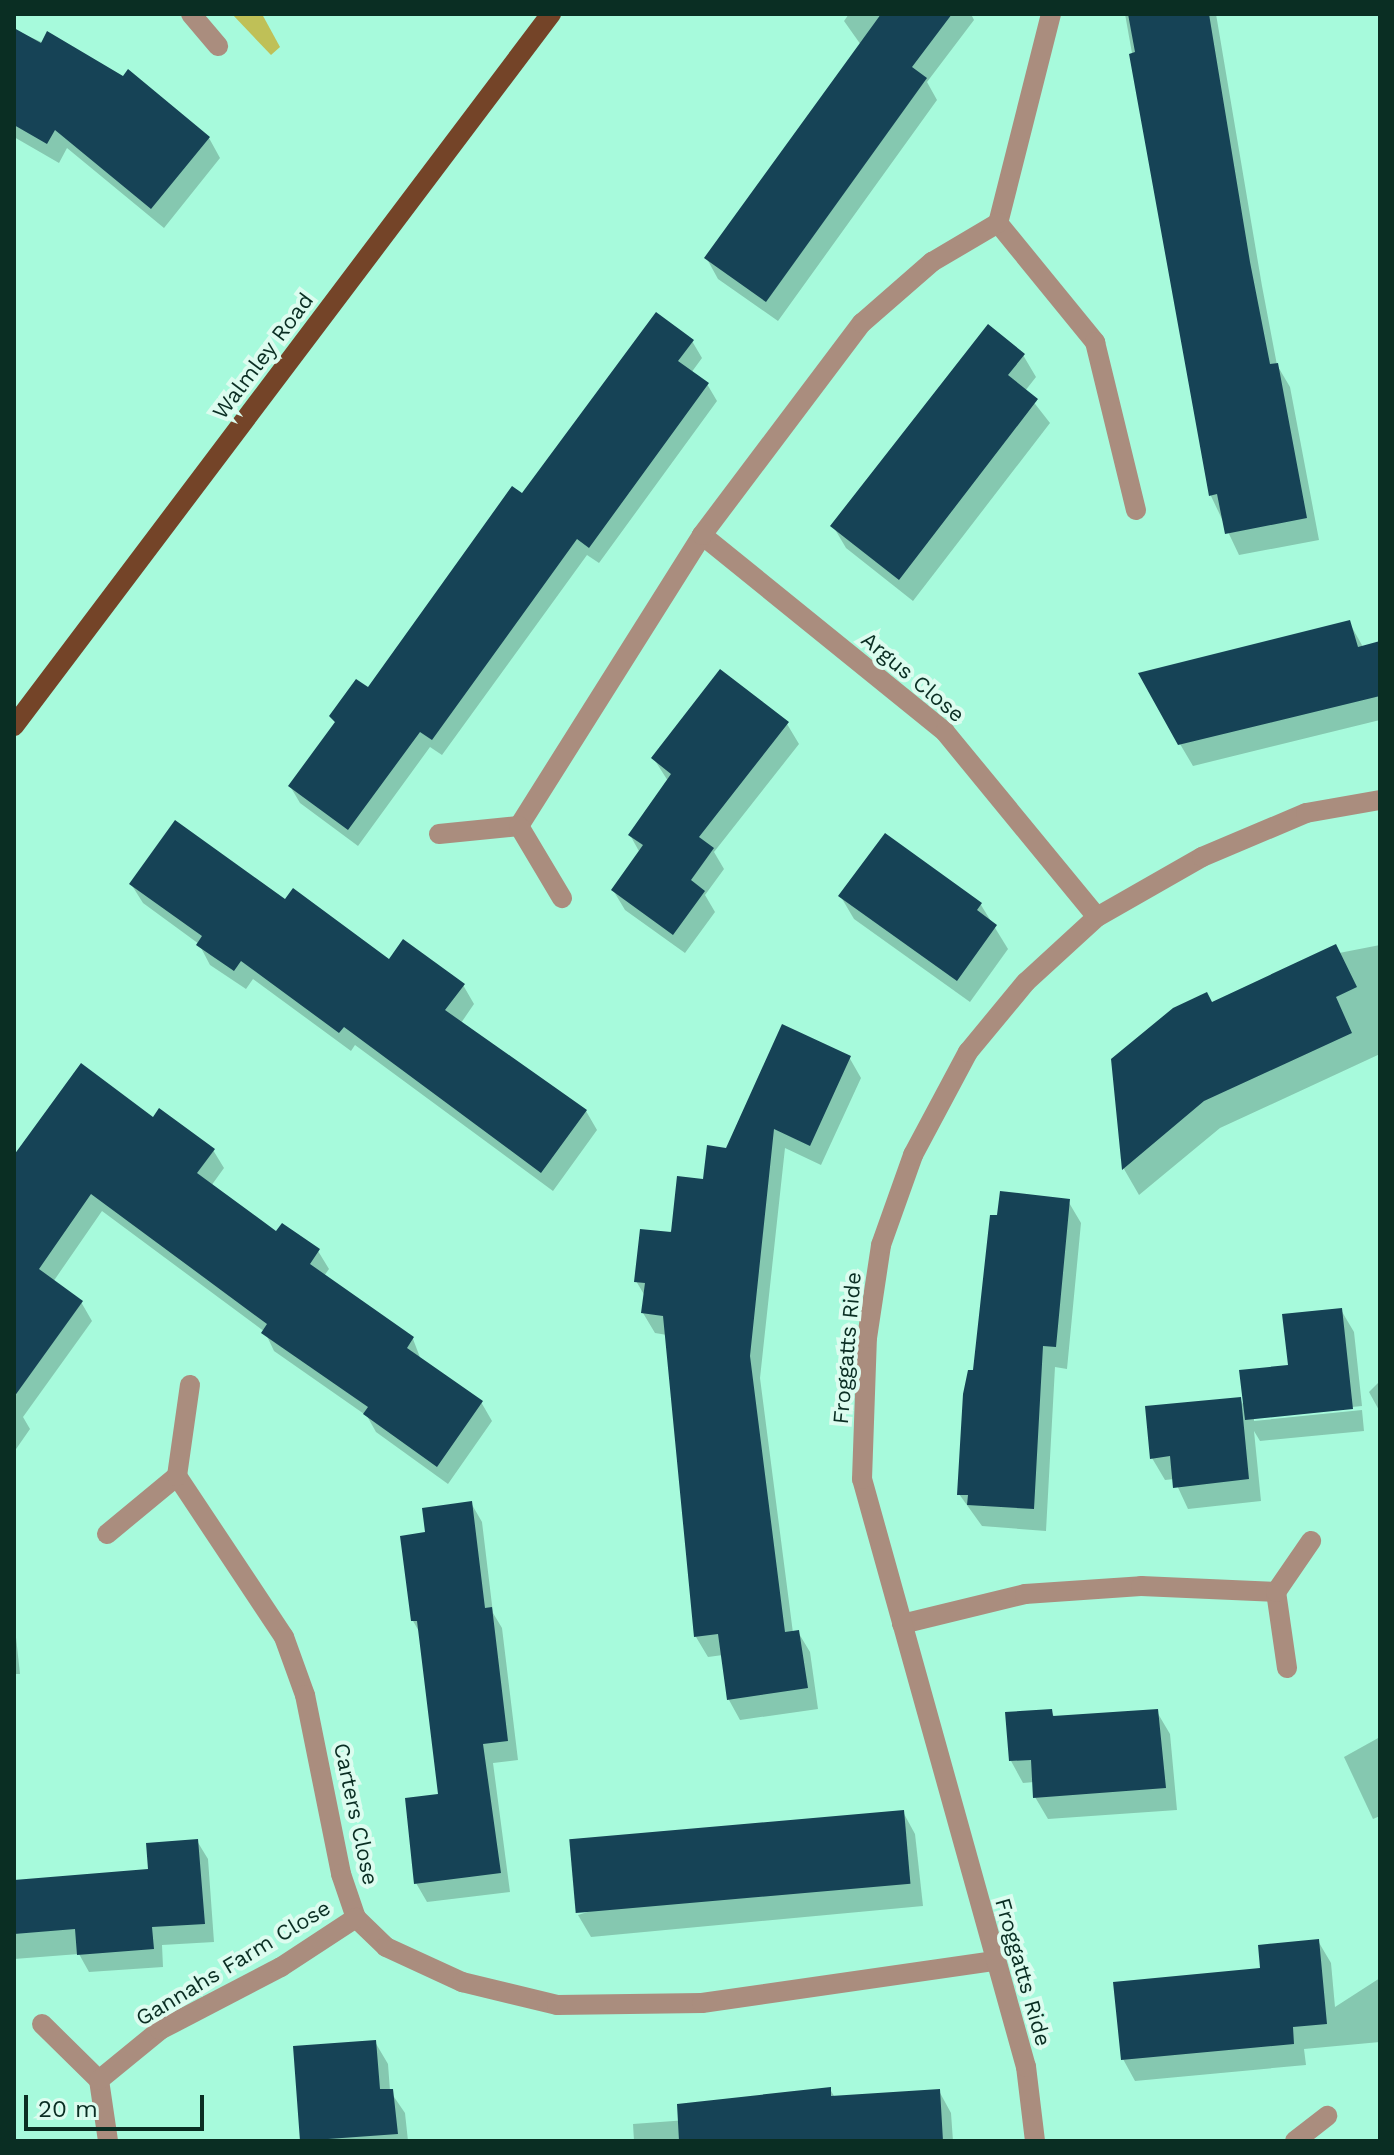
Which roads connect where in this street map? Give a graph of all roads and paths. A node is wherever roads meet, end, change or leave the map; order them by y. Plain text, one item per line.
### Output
1 (191, 14) edge
2 (551, 14) edge
3 (1051, 14) edge
4 (218, 46) dead end
5 (998, 223) junction
6 (1136, 510) dead end
7 (702, 535) junction
8 (14, 726) edge
9 (1380, 800) edge
10 (519, 826) junction
11 (439, 834) dead end
12 (562, 898) dead end
13 (1097, 917) junction
14 (190, 1385) dead end
15 (177, 1476) junction
16 (107, 1534) dead end
17 (1311, 1541) dead end
18 (1276, 1592) junction
19 (902, 1624) junction
20 (1287, 1668) dead end
21 (356, 1918) junction
22 (993, 1961) junction
23 (42, 2024) dead end
24 (99, 2080) junction
25 (1327, 2116) dead end
26 (108, 2141) edge
27 (1035, 2141) edge
28 (1295, 2141) edge

1 - 4 street
2 - 8 main road, Walmley Road
3 - 5 street
5 - 6 street
5 - 7 street
7 - 10 street
7 - 13 street, Argus Close
9 - 13 street, Froggatts Ride
10 - 11 street
10 - 12 street
13 - 19 street, Froggatts Ride
14 - 15 street
15 - 16 street
15 - 21 street, Carters Close
17 - 18 street
18 - 19 street
18 - 20 street
19 - 22 street, Froggatts Ride
21 - 22 street, Carters Close
21 - 24 street, Gannahs Farm Close
22 - 27 street, Froggatts Ride
23 - 24 street
24 - 26 street
25 - 28 street

